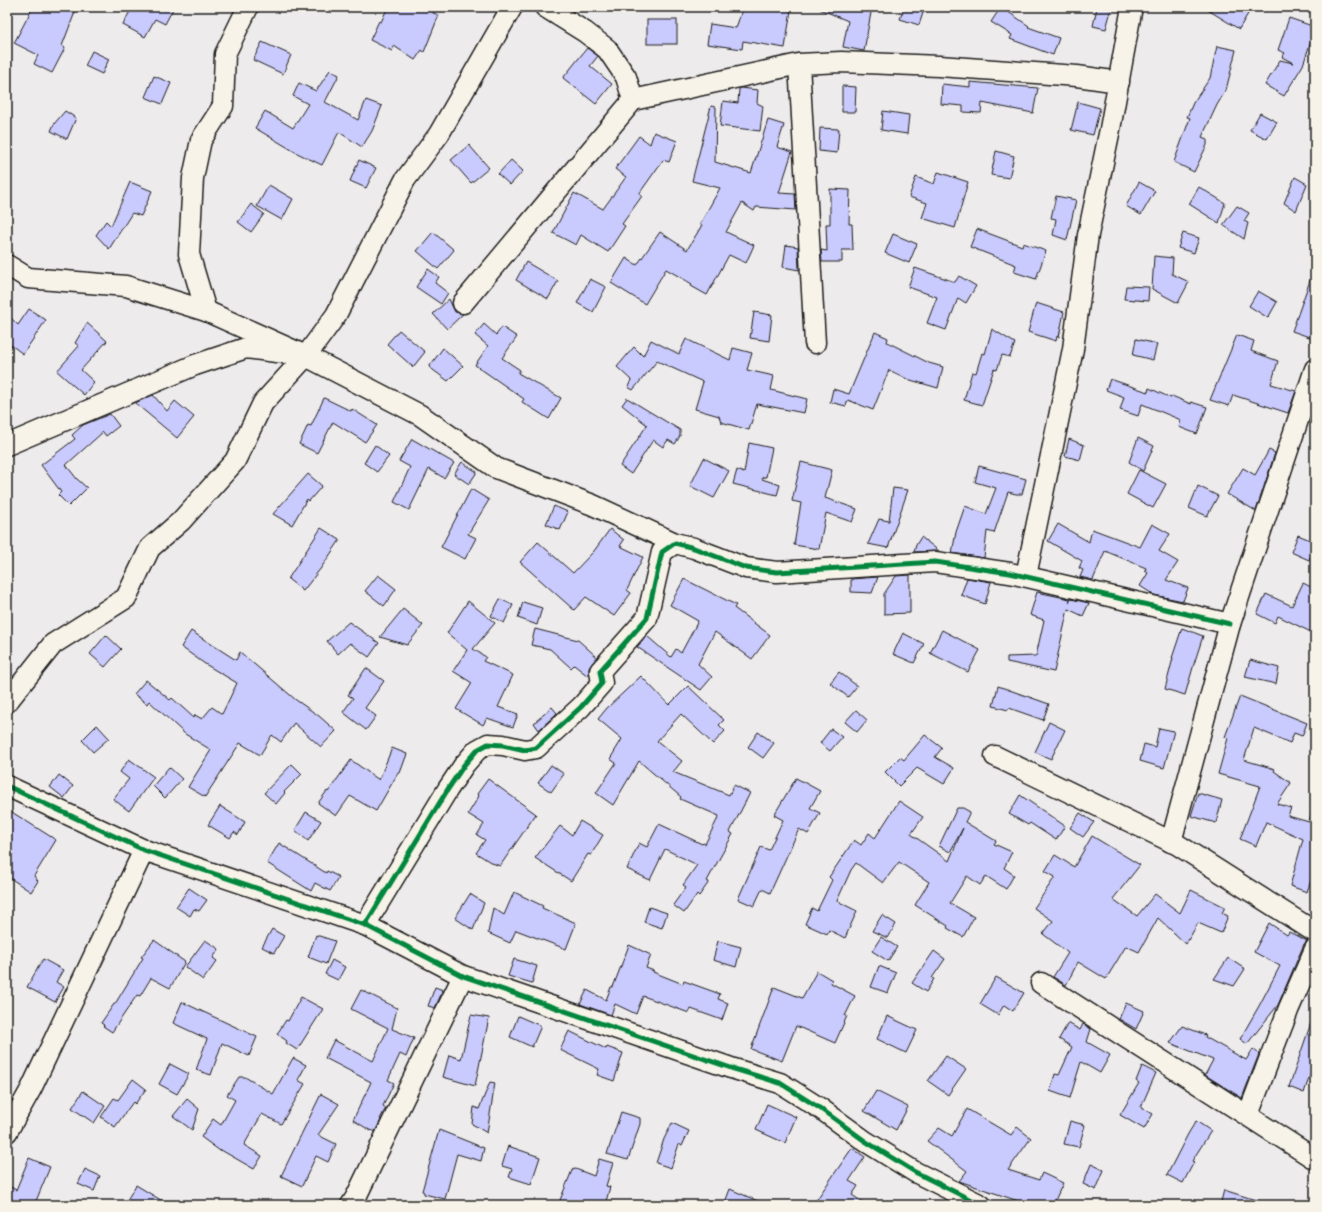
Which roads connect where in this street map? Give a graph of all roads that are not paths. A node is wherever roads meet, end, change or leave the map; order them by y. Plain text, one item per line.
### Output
1 (248, 7) edge
2 (512, 7) edge
3 (545, 7) edge
4 (1132, 7) edge
5 (799, 64) junction
6 (1119, 82) junction
7 (633, 100) junction
8 (7, 265) edge
9 (28, 278) junction
10 (7, 282) edge
11 (463, 303) dead end
12 (206, 310) junction
13 (815, 343) dead end
14 (306, 356) junction
15 (1315, 369) edge
16 (7, 446) edge
17 (675, 543) junction
18 (1026, 576) junction
19 (1230, 624) junction
20 (7, 702) edge
21 (995, 756) dead end
22 (7, 786) edge
23 (1171, 842) junction
24 (144, 850) junction
25 (365, 925) junction
26 (1315, 932) edge
27 (1315, 950) edge
28 (463, 976) junction
29 (1041, 983) dead end
30 (1248, 1115) junction
31 (7, 1132) edge
32 (1315, 1159) edge
33 (351, 1205) edge
34 (981, 1205) edge

1 - 12 street
2 - 14 street
3 - 7 street
4 - 6 street
5 - 6 street
5 - 7 street
5 - 13 street
6 - 18 street
7 - 11 street
8 - 9 street
9 - 10 street
9 - 12 street
12 - 14 street
14 - 16 street
14 - 17 street
14 - 20 street
15 - 19 street
17 - 18 street
17 - 25 street
18 - 19 street
19 - 23 street
21 - 23 street
22 - 24 street
23 - 26 street
24 - 25 street
24 - 31 street
25 - 28 street
27 - 30 street
28 - 33 street
28 - 34 street
29 - 30 street
30 - 32 street

